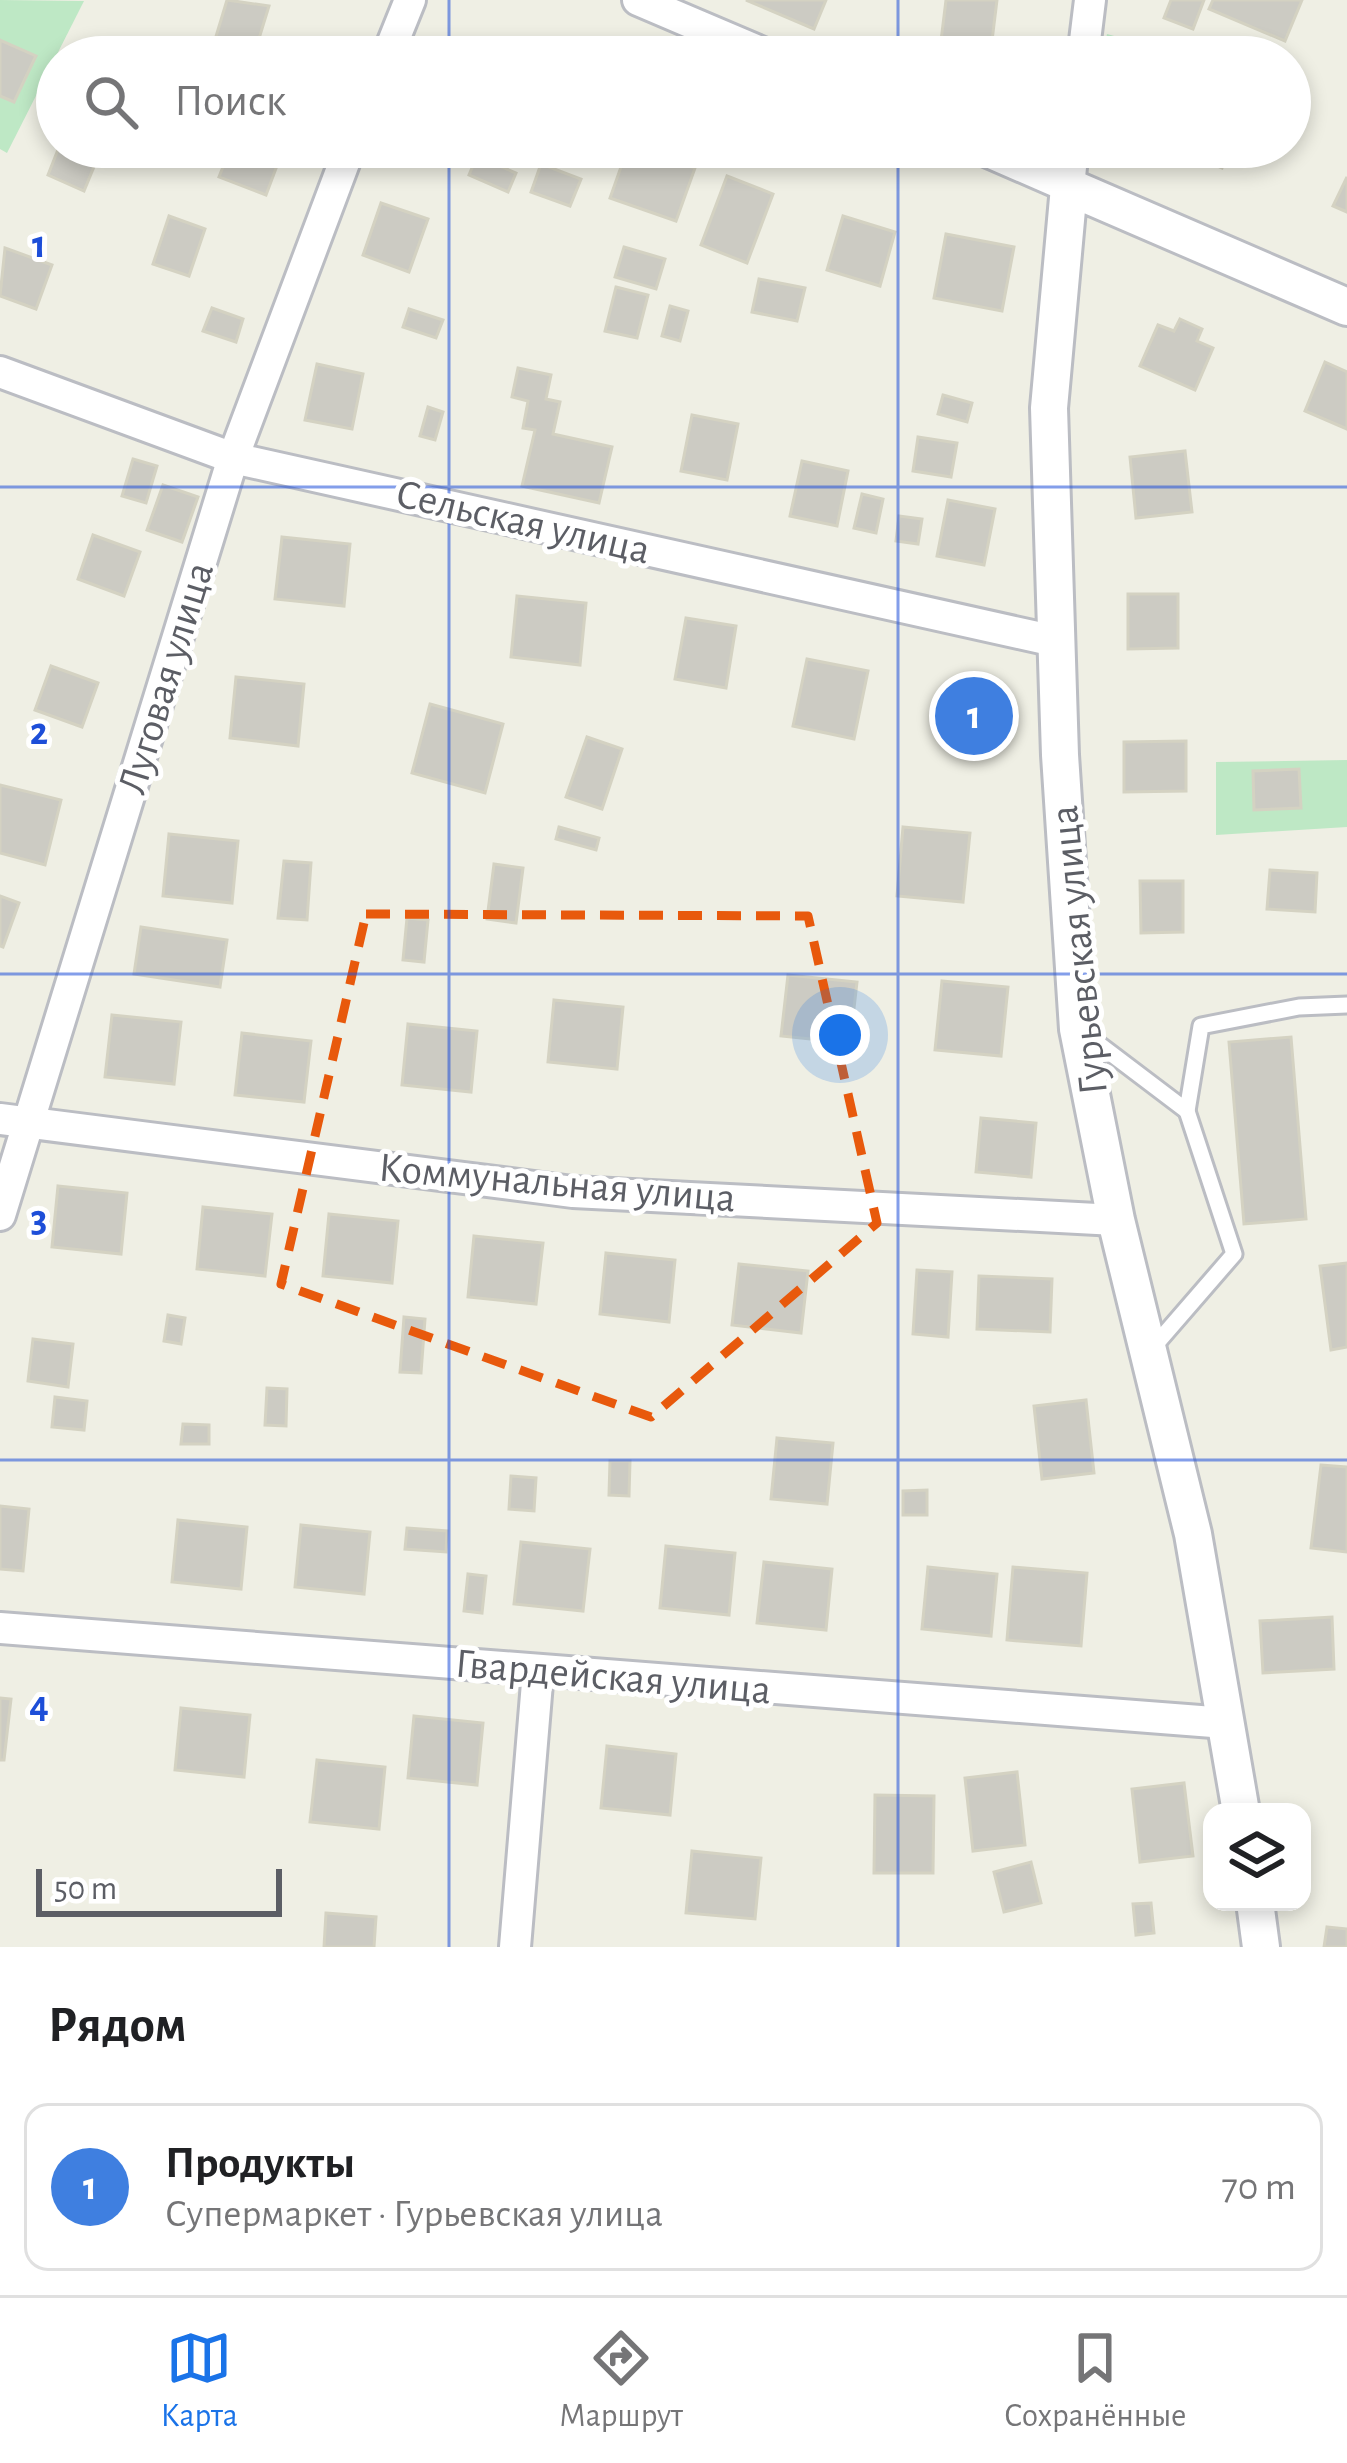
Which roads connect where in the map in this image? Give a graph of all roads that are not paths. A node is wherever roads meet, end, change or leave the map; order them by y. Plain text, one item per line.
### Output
1 (410, 0) edge
2 (638, 0) edge
3 (1090, 0) edge
4 (395, 36) edge
5 (723, 36) edge
6 (1086, 36) edge
7 (342, 168) edge
8 (1025, 168) edge
9 (1071, 168) edge
10 (1069, 187) junction
11 (1347, 307) edge
12 (0, 372) edge
13 (233, 458) junction
14 (1055, 641) junction
15 (1347, 1005) edge
16 (1078, 1029) junction
17 (1187, 1111) junction
18 (15, 1121) edge
19 (0, 1215) edge
20 (1116, 1220) junction
21 (1149, 1353) junction
22 (0, 1628) edge
23 (538, 1671) junction
24 (1226, 1723) junction
25 (1239, 1803) edge
26 (1256, 1911) edge
27 (514, 1947) edge
28 (1262, 1947) edge

1 - 4 street
2 - 5 street
3 - 6 street
7 - 13 street, Луговая улица
8 - 10 street
9 - 10 street, Гурьевская улица
10 - 11 street
10 - 14 street, Гурьевская улица
12 - 13 street, Сельская улица
13 - 14 street, Сельская улица
13 - 18 street, Луговая улица
14 - 16 street, Гурьевская улица
15 - 17 lane
16 - 17 lane
16 - 20 street, Гурьевская улица
17 - 21 lane
18 - 19 street, Луговая улица
18 - 20 street, Коммунальная улица
20 - 21 street, Гурьевская улица
21 - 24 street, Гурьевская улица
22 - 23 street, Гвардейская улица
23 - 24 street, Гвардейская улица
23 - 27 street
24 - 25 street, Гурьевская улица
26 - 28 street

